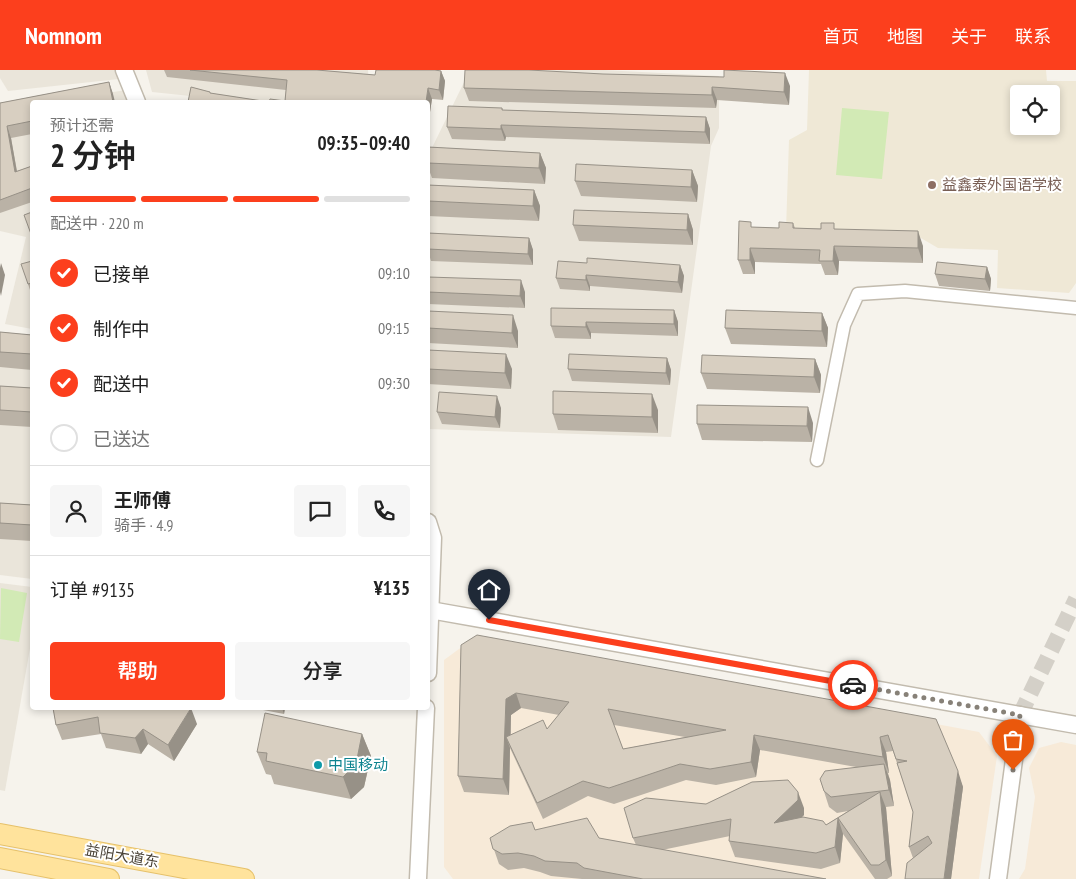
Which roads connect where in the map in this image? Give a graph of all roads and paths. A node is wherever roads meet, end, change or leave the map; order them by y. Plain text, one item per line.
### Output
1 (124, 70) edge
2 (137, 100) edge
3 (1076, 308) edge
4 (816, 460) dead end
5 (430, 528) edge
6 (430, 610) joint
7 (426, 710) edge
8 (1020, 715) junction
9 (1076, 725) edge
10 (0, 834) edge
11 (0, 858) edge
12 (109, 879) edge
13 (244, 879) edge
14 (418, 879) edge
15 (998, 879) edge

1 - 2 street
3 - 4 street
5 - 6 street
6 - 8 street
7 - 14 street
8 - 9 street
8 - 15 street
10 - 13 main road, 益阳大道东
11 - 12 main road

